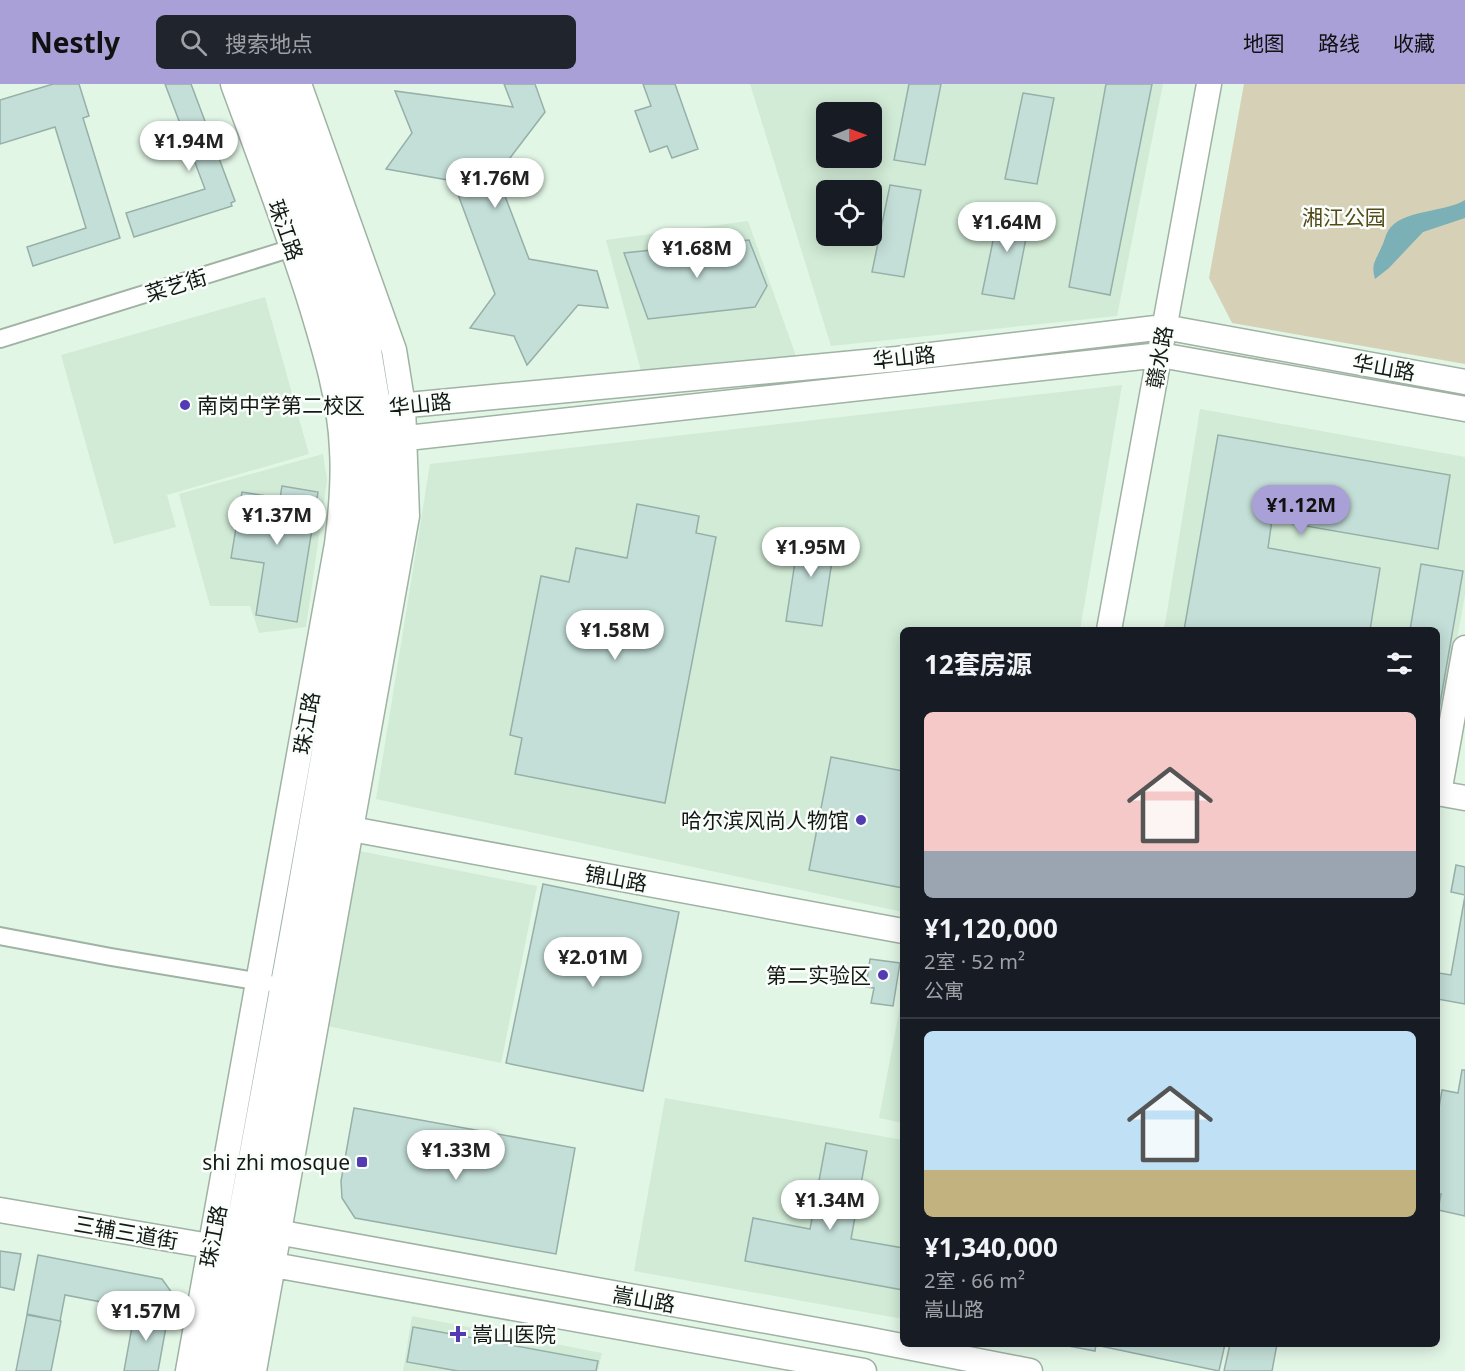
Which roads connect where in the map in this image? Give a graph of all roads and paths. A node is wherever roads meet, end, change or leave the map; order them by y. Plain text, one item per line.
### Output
1 (232, 84) edge
2 (256, 84) edge
3 (276, 84) edge
4 (299, 84) edge
5 (1197, 84) edge
6 (1209, 84) edge
7 (322, 238) junction
8 (1159, 328) junction
9 (0, 339) edge
10 (1155, 355) junction
11 (1465, 382) edge
12 (1465, 409) edge
13 (371, 410) junction
14 (374, 442) junction
15 (1102, 627) edge
16 (1110, 627) edge
17 (1465, 648) edge
18 (1440, 782) edge
19 (1440, 793) edge
20 (1465, 798) edge
21 (340, 827) junction
22 (900, 930) edge
23 (0, 936) edge
24 (259, 982) junction
25 (283, 986) junction
26 (0, 1210) edge
27 (268, 1230) junction
28 (210, 1247) junction
29 (253, 1257) junction
30 (900, 1345) edge
31 (910, 1347) edge
32 (972, 1358) edge
33 (188, 1371) edge
34 (212, 1371) edge
35 (232, 1371) edge
36 (254, 1371) edge
37 (864, 1371) edge
38 (1030, 1371) edge

1 - 7 main road, 珠江路
2 - 7 main road, 珠江路
3 - 7 main road, 珠江路
4 - 7 main road, 珠江路
5 - 8 main road, 赣水路
6 - 8 main road, 赣水路
7 - 9 street, 菜艺街
7 - 13 main road, 珠江路
7 - 13 main road, 珠江路
8 - 10 main road, 赣水路
8 - 11 main road, 华山路
8 - 13 main road, 华山路
10 - 12 main road, 华山路
10 - 14 main road, 华山路
10 - 15 main road, 赣水路
10 - 16 main road, 赣水路
13 - 14 main road, 珠江路
13 - 14 main road, 珠江路
14 - 21 main road, 珠江路
14 - 24 main road, 珠江路
14 - 25 main road, 珠江路
17 - 18 main road
19 - 20 main road
21 - 22 main road, 锦山路
21 - 27 main road, 珠江路
23 - 24 street
24 - 25 street
24 - 28 main road, 珠江路
25 - 29 main road, 珠江路
26 - 28 main road, 三辅三道街
27 - 29 main road, 珠江路
27 - 30 main road, 嵩山路
28 - 29 main road, 三辅三道街
28 - 33 main road, 珠江路
29 - 34 main road, 珠江路
29 - 35 main road, 珠江路
29 - 36 main road, 珠江路
29 - 37 main road, 嵩山路
31 - 32 main road, 嵩山路
32 - 38 main road, 嵩山路

